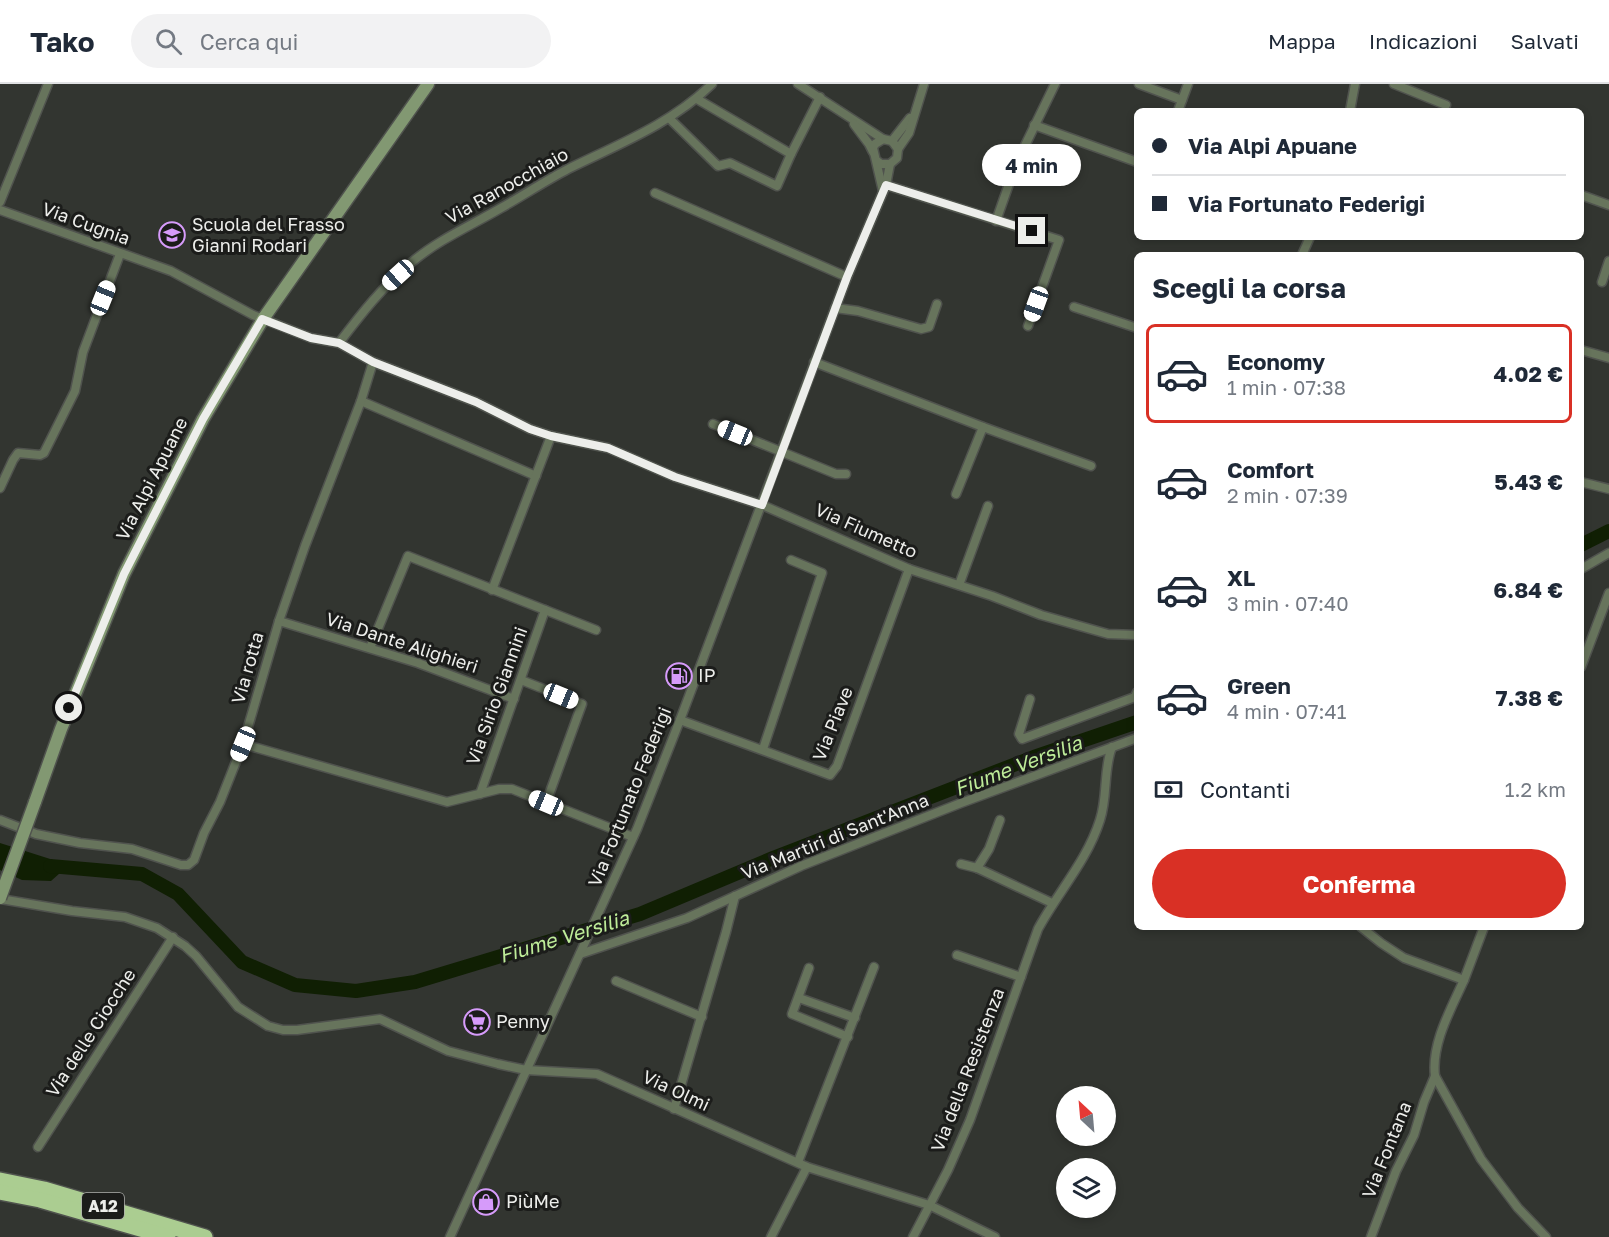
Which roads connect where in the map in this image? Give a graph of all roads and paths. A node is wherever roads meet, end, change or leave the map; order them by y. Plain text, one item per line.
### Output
1 (48, 84) edge
2 (428, 84) edge
3 (712, 84) edge
4 (798, 84) edge
5 (924, 84) edge
6 (1055, 84) edge
7 (1139, 84) edge
8 (1188, 84) edge
9 (1354, 84) edge
10 (1394, 84) edge
11 (820, 97) junction
12 (697, 99) junction
13 (1182, 100) junction
14 (1446, 105) dead end
15 (1179, 108) edge
16 (1350, 108) edge
17 (913, 113) junction
18 (847, 117) junction
19 (670, 118) junction
20 (1034, 126) junction
21 (887, 140) junction
22 (898, 149) junction
23 (873, 152) junction
24 (791, 154) junction
25 (877, 161) junction
26 (1134, 161) edge
27 (890, 164) junction
28 (884, 188) junction
29 (655, 193) dead end
30 (1584, 196) edge
31 (0, 202) edge
32 (1609, 205) edge
33 (0, 210) edge
34 (996, 221) junction
35 (120, 254) junction
36 (1609, 261) edge
37 (847, 277) junction
38 (1602, 282) dead end
39 (937, 304) dead end
40 (835, 308) junction
41 (1074, 308) dead end
42 (262, 319) junction
43 (1028, 326) dead end
44 (1134, 327) edge
45 (339, 343) junction
46 (1584, 351) edge
47 (1609, 358) edge
48 (373, 362) junction
49 (814, 362) junction
50 (361, 401) junction
51 (713, 424) dead end
52 (983, 428) junction
53 (551, 436) junction
54 (780, 451) junction
55 (1091, 466) dead end
56 (846, 474) dead end
57 (536, 476) junction
58 (1584, 483) edge
59 (0, 488) edge
60 (1609, 489) edge
61 (956, 494) dead end
62 (762, 505) junction
63 (988, 506) dead end
64 (1609, 553) edge
65 (791, 560) dead end
66 (1584, 567) edge
67 (909, 569) junction
68 (959, 585) junction
69 (492, 590) junction
70 (1609, 593) edge
71 (546, 610) junction
72 (279, 621) junction
73 (597, 630) dead end
74 (1134, 635) edge
75 (370, 648) junction
76 (1584, 659) edge
77 (521, 680) junction
78 (1134, 697) edge
79 (514, 699) junction
80 (1030, 699) dead end
81 (680, 720) junction
82 (1134, 739) edge
83 (243, 744) junction
84 (1112, 747) junction
85 (763, 749) junction
86 (480, 794) junction
87 (546, 803) junction
88 (1000, 819) dead end
89 (0, 820) edge
90 (633, 837) junction
91 (961, 864) dead end
92 (977, 868) junction
93 (735, 896) junction
94 (0, 899) edge
95 (1052, 903) junction
96 (1366, 930) edge
97 (1483, 930) edge
98 (173, 937) junction
99 (580, 954) junction
100 (957, 955) dead end
101 (874, 967) dead end
102 (809, 968) dead end
103 (1021, 977) junction
104 (1464, 980) junction
105 (616, 981) dead end
106 (800, 998) junction
107 (702, 1017) junction
108 (855, 1018) junction
109 (848, 1037) junction
110 (526, 1070) junction
111 (1435, 1076) junction
112 (674, 1109) junction
113 (38, 1147) dead end
114 (803, 1164) junction
115 (0, 1180) edge
116 (0, 1192) edge
117 (929, 1205) junction
118 (168, 1237) edge
119 (205, 1237) edge
120 (450, 1237) edge
121 (771, 1237) edge
122 (913, 1237) edge
123 (995, 1237) edge
124 (1371, 1237) edge
125 (1546, 1237) edge

1 - 31 street
2 - 42 main road, Via Alpi Apuane
3 - 12 street, Via Ranocchiaio
4 - 11 street
5 - 17 street
6 - 20 street
7 - 13 street
8 - 13 street
9 - 16 street
10 - 14 street
11 - 18 street
11 - 24 street
12 - 19 street, Via Ranocchiaio
12 - 24 street
13 - 15 street
17 - 21 street
17 - 22 street
18 - 21 street
18 - 23 street
19 - 24 street
19 - 45 street, Via Ranocchiaio
20 - 26 street
20 - 34 street
21 - 22 street
21 - 23 street
22 - 27 street
23 - 25 street
25 - 27 street
25 - 28 street
27 - 28 street, Via Fortunato Federigi
28 - 34 street
28 - 37 street, Via Fortunato Federigi
29 - 37 street
30 - 32 street
33 - 35 street, Via Cugnia
34 - 43 street
35 - 42 street, Via Cugnia
35 - 59 street
36 - 38 street
37 - 40 street, Via Fortunato Federigi
39 - 40 street
40 - 49 street, Via Fortunato Federigi
41 - 44 street
42 - 45 street, Via Cugnia
42 - 94 main road, Via Alpi Apuane, bridge
45 - 48 street, Via Cugnia
46 - 47 street
48 - 50 street, Via rotta
48 - 53 street, Via Cugnia
49 - 52 street
49 - 54 street, Via Fortunato Federigi
50 - 57 street
50 - 72 street, Via rotta
51 - 54 street
52 - 55 street
52 - 61 street
53 - 57 street
53 - 62 street, Via Cugnia
54 - 56 street
54 - 62 street, Via Fortunato Federigi
57 - 69 street
58 - 60 street
62 - 67 street, Via Fiumetto
62 - 81 street, Via Fortunato Federigi
63 - 68 street
64 - 66 street
65 - 85 street
67 - 68 street, Via Fiumetto
67 - 85 street, Via Piave
68 - 74 street, Via Fiumetto
69 - 71 street
69 - 75 street
70 - 76 street
71 - 73 street
71 - 77 street, Via Sirio Giannini
72 - 75 street, Via Dante Alighieri
72 - 83 street, Via rotta
75 - 79 street, Via Dante Alighieri
77 - 79 street, Via Sirio Giannini
77 - 87 street
78 - 80 street
79 - 86 street, Via Sirio Giannini
81 - 85 street, Via Piave
81 - 90 street, Via Fortunato Federigi
82 - 84 street, Via Martiri di Sant'Anna
83 - 86 street
83 - 89 street, Via rotta
84 - 93 street, Via Martiri di Sant'Anna
84 - 95 street, Via della Resistenza
86 - 87 street
87 - 90 street
88 - 92 street
90 - 99 street, Via Fortunato Federigi
91 - 92 street
92 - 95 street
93 - 99 street, Via Martiri di Sant'Anna
93 - 107 street
94 - 98 street
95 - 103 street, Via della Resistenza
96 - 104 street
97 - 104 street
98 - 110 street
98 - 113 street, Via delle Ciocche
99 - 110 street, Via Fortunato Federigi
100 - 103 street, Via della Resistenza
101 - 108 street
102 - 106 street
103 - 117 street, Via della Resistenza
104 - 111 street
105 - 107 street
106 - 108 street
106 - 109 street
107 - 112 street
108 - 109 street
109 - 114 street
110 - 112 street, Via Olmi
110 - 120 street, Via Fortunato Federigi
111 - 124 street, Via Fontana
111 - 125 street
112 - 114 street, Via Olmi
114 - 117 street, Via Olmi
114 - 121 street
115 - 119 highway, A12
116 - 118 highway, A12
117 - 122 street
117 - 123 street, Via Olmi

